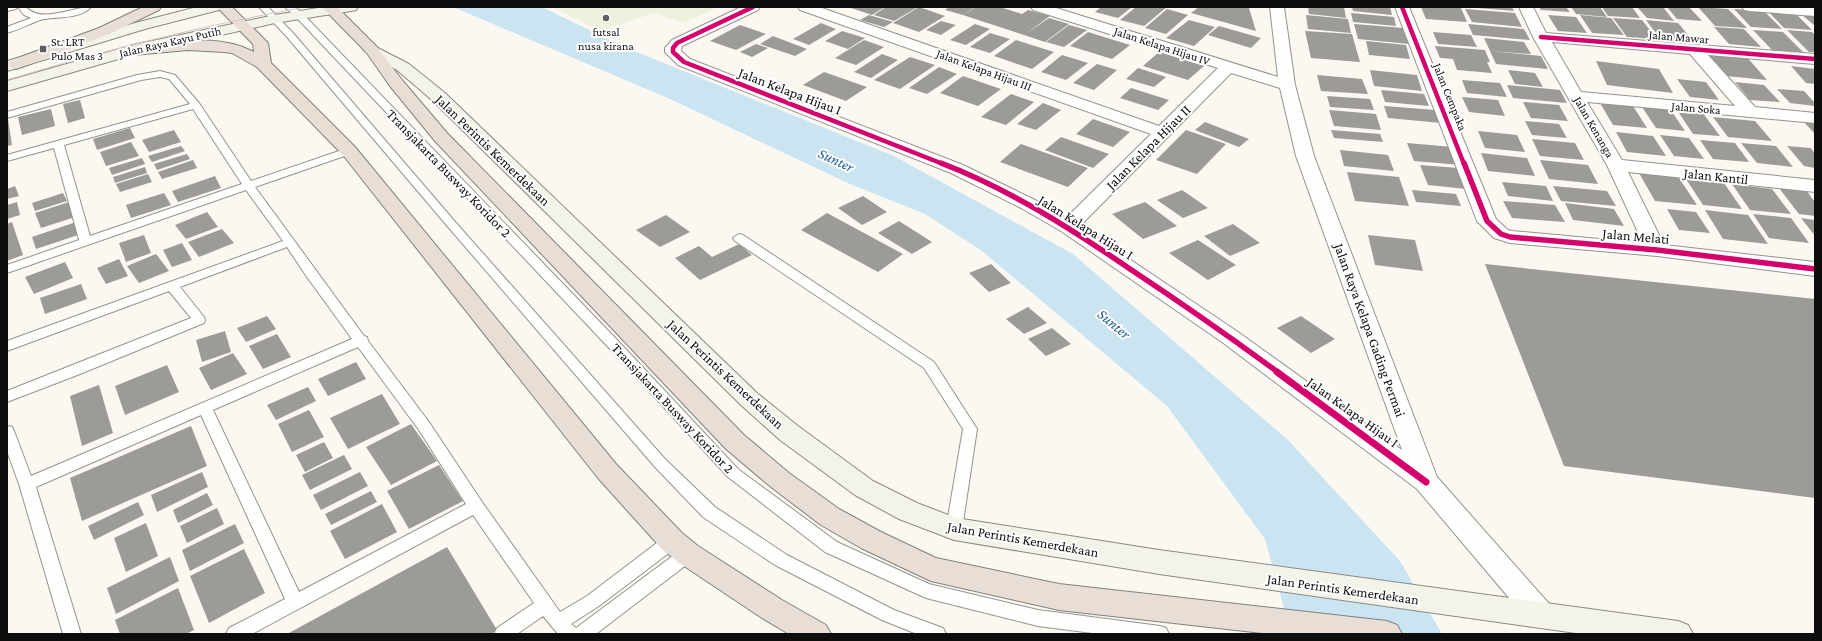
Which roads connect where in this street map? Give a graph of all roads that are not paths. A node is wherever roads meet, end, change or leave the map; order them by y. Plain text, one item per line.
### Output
1 (13, 7) edge
2 (22, 7) edge
3 (87, 7) edge
4 (154, 7) edge
5 (214, 7) edge
6 (224, 7) edge
7 (263, 7) edge
8 (753, 7) edge
9 (805, 7) edge
10 (1038, 7) edge
11 (1277, 7) edge
12 (1402, 7) edge
13 (1526, 7) edge
14 (1750, 7) edge
15 (7, 8) edge
16 (337, 8) edge
17 (294, 11) edge
18 (1815, 12) edge
19 (41, 17) junction
20 (275, 19) junction
21 (241, 26) junction
22 (7, 30) edge
23 (1541, 37) junction
24 (133, 50) junction
25 (372, 50) junction
26 (1695, 50) junction
27 (1815, 60) edge
28 (263, 64) junction
29 (11, 65) edge
30 (1228, 66) junction
31 (1287, 85) junction
32 (7, 86) edge
33 (1576, 96) junction
34 (196, 105) junction
35 (1751, 113) junction
36 (7, 114) edge
37 (1815, 118) edge
38 (1163, 133) junction
39 (58, 144) junction
40 (349, 151) junction
41 (7, 158) edge
42 (1616, 166) junction
43 (248, 185) junction
44 (1815, 186) edge
45 (1476, 196) joint
46 (1068, 227) junction
47 (739, 238) dead end
48 (86, 242) junction
49 (290, 242) junction
50 (1657, 250) junction
51 (7, 269) edge
52 (1815, 269) edge
53 (172, 286) junction
54 (362, 340) junction
55 (7, 346) edge
56 (7, 397) edge
57 (205, 408) junction
58 (7, 432) edge
59 (1426, 482) junction
60 (27, 484) junction
61 (476, 506) junction
62 (954, 529) junction
63 (680, 548) junction
64 (296, 602) junction
65 (545, 605) junction
66 (1541, 615) junction
67 (564, 629) edge
68 (72, 634) edge
69 (235, 634) edge
70 (503, 634) edge
71 (582, 634) edge
72 (816, 634) edge
73 (937, 634) edge
74 (1160, 634) edge
75 (1387, 634) edge
76 (1678, 634) edge

1 - 15 lane
2 - 19 lane
3 - 19 lane
4 - 29 highway
5 - 29 main road, Jalan Raya Kayu Putih
6 - 21 highway
7 - 20 lane, Transjakarta Busway Koridor 2
8 - 46 street, Jalan Kelapa Hijau I
9 - 38 street, Jalan Kelapa Hijau III
10 - 30 street, Jalan Kelapa Hijau IV
11 - 31 street, Jalan Raya Kelapa Gading Permai
12 - 45 street, Jalan Cempaka
13 - 23 street, Jalan Kenanga
14 - 18 street
16 - 17 main road, Jalan Raya Kayu Putih
16 - 25 highway, Jalan Perintis Kemerdekaan
17 - 20 main road, Jalan Raya Kayu Putih
17 - 74 lane, Transjakarta Busway Koridor 2
19 - 22 lane
20 - 21 main road, Jalan Raya Kayu Putih
20 - 73 lane, Transjakarta Busway Koridor 2
21 - 24 main road, Jalan Raya Kayu Putih
21 - 28 highway
23 - 26 street, Jalan Mawar
23 - 33 street, Jalan Kenanga
24 - 28 highway
24 - 32 main road, Jalan Raya Kayu Putih
25 - 62 main road, Jalan Perintis Kemerdekaan
25 - 75 highway, Jalan Perintis Kemerdekaan
26 - 27 street, Jalan Mawar
26 - 35 street
28 - 40 highway
30 - 31 street, Jalan Kelapa Hijau IV
30 - 38 street, Jalan Kelapa Hijau II
31 - 59 street, Jalan Raya Kelapa Gading Permai
33 - 35 street, Jalan Soka
33 - 42 street, Jalan Kenanga
34 - 36 lane
34 - 39 lane
34 - 43 lane
35 - 37 street, Jalan Soka
38 - 46 street, Jalan Kelapa Hijau II
39 - 41 lane
39 - 48 lane
40 - 43 lane
40 - 63 highway
42 - 44 street, Jalan Kantil
42 - 50 street, Jalan Kenanga
43 - 48 lane
43 - 49 lane
45 - 50 street, Jalan Melati
46 - 59 street, Jalan Kelapa Hijau I
47 - 62 lane
48 - 51 lane
49 - 53 lane
49 - 54 lane
50 - 52 street, Jalan Melati
53 - 55 lane
53 - 56 lane
54 - 57 lane
54 - 61 lane
57 - 60 lane
57 - 64 lane
58 - 60 lane
59 - 66 street, Jalan Raya Kelapa Gading Permai
60 - 68 lane
61 - 64 lane
61 - 65 lane
62 - 66 main road, Jalan Perintis Kemerdekaan
63 - 67 lane
63 - 71 lane
63 - 72 highway
64 - 69 lane
65 - 67 lane
65 - 70 lane
66 - 76 main road, Jalan Perintis Kemerdekaan

